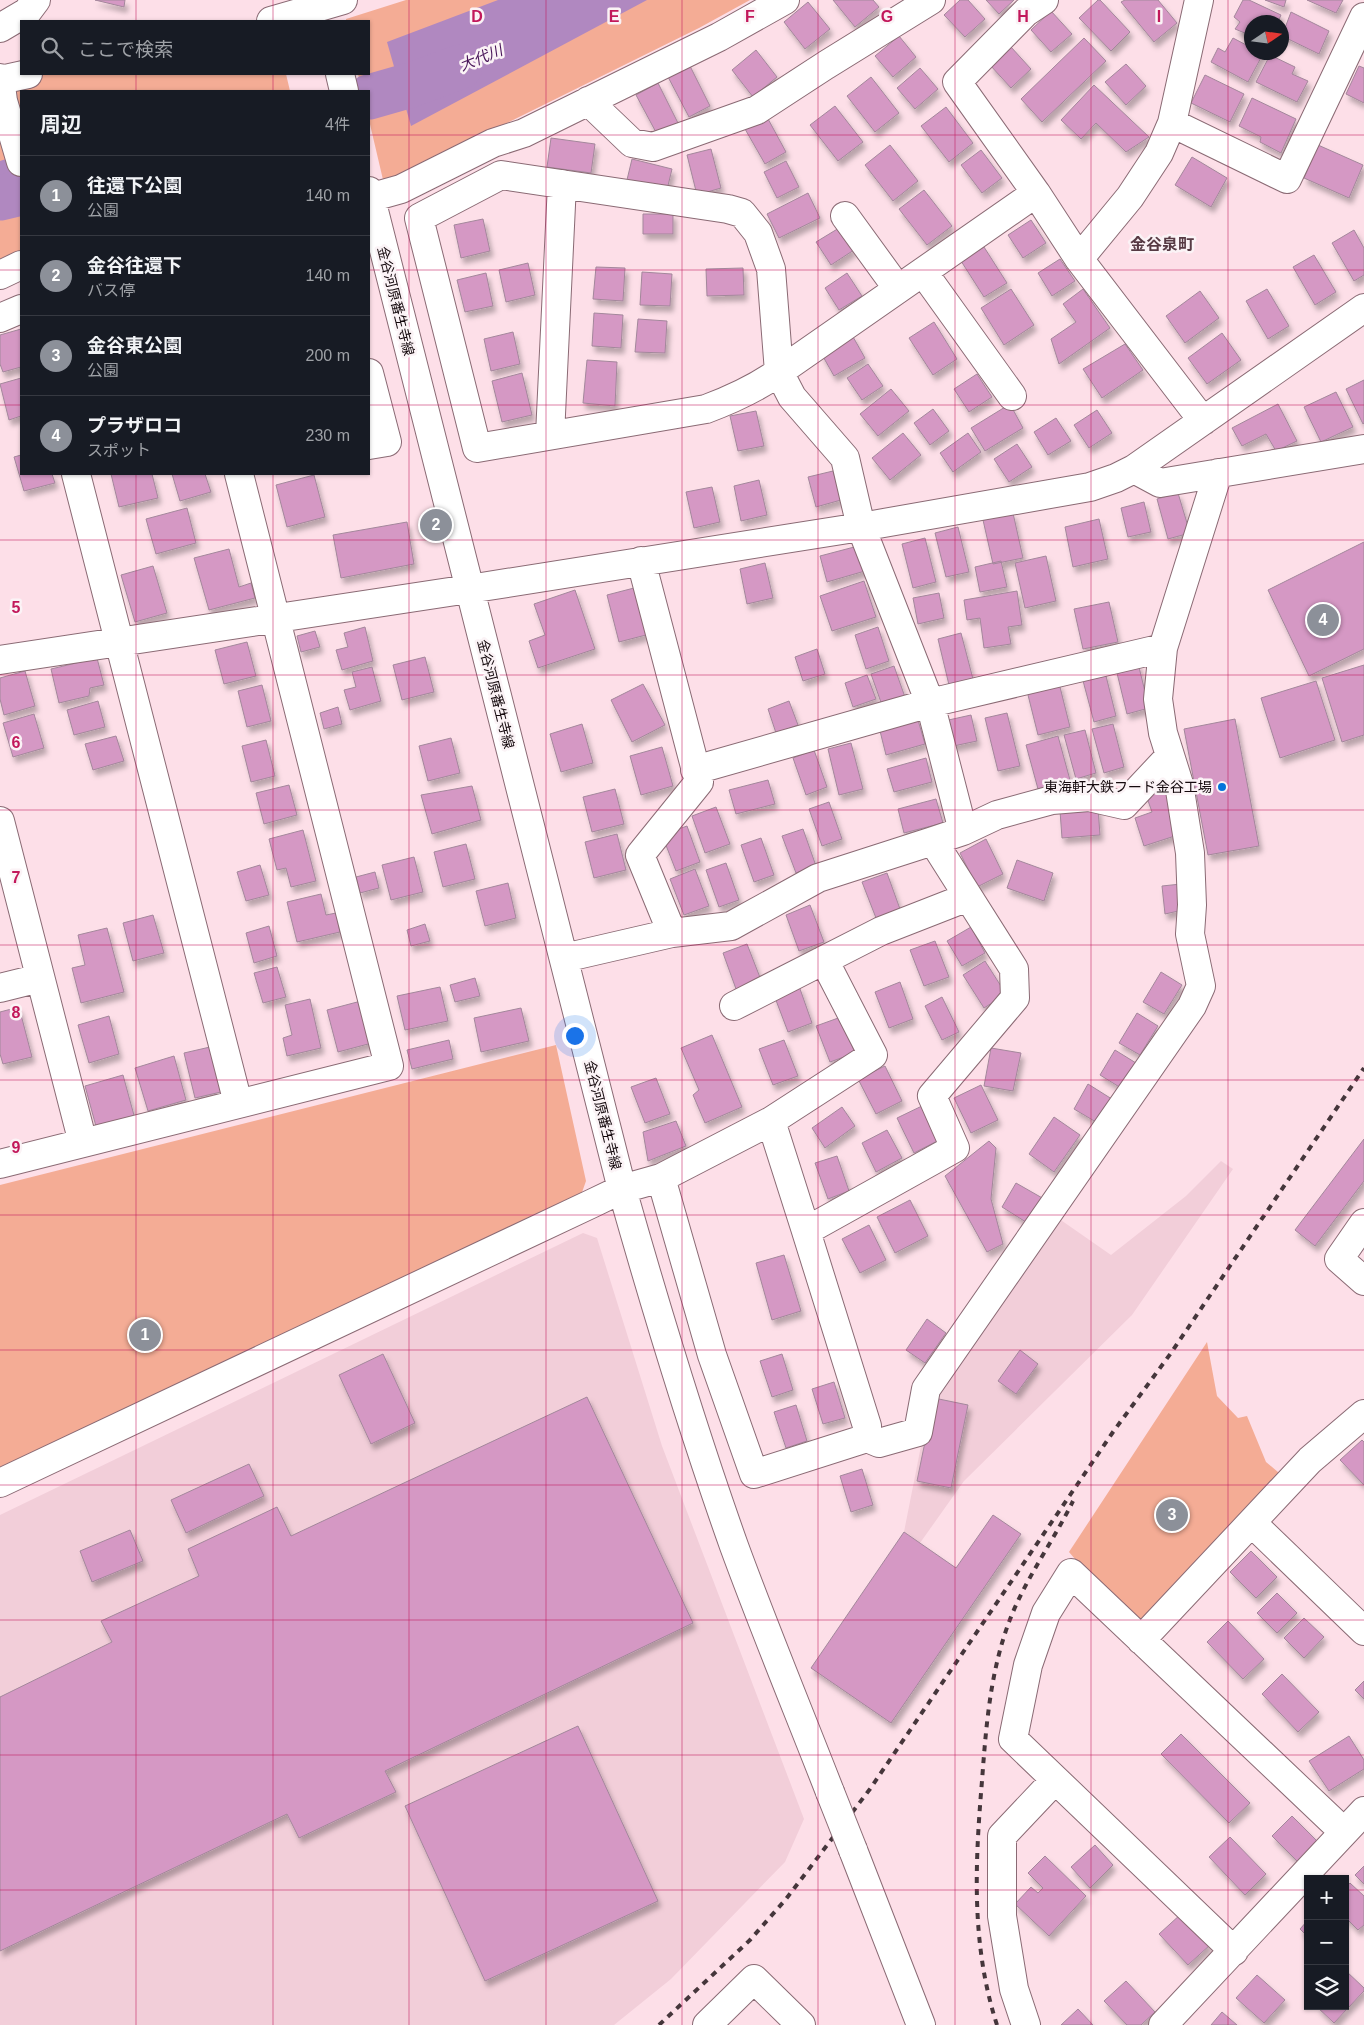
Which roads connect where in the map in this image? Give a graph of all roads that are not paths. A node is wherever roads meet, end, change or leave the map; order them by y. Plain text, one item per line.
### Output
1 (36, 0) edge
2 (786, 0) edge
3 (931, 0) edge
4 (1044, 0) edge
5 (1199, 0) edge
6 (328, 8) edge
7 (1364, 16) edge
8 (275, 20) edge
9 (0, 28) edge
10 (25, 75) edge
11 (340, 75) edge
12 (1, 84) edge
13 (344, 90) edge
14 (588, 101) junction
15 (1172, 123) junction
16 (20, 158) edge
17 (562, 184) junction
18 (1036, 193) junction
19 (370, 195) edge
20 (370, 199) edge
21 (845, 216) dead end
22 (1079, 259) junction
23 (20, 265) edge
24 (923, 272) junction
25 (0, 274) edge
26 (898, 289) junction
27 (1364, 308) edge
28 (20, 309) edge
29 (0, 318) edge
30 (779, 372) junction
31 (370, 377) edge
32 (1012, 396) dead end
33 (1203, 421) junction
34 (550, 435) junction
35 (370, 445) edge
36 (1364, 449) edge
37 (1134, 469) junction
38 (1218, 473) junction
39 (76, 475) edge
40 (239, 475) edge
41 (861, 527) junction
42 (641, 560) junction
43 (469, 589) junction
44 (276, 618) junction
45 (118, 641) junction
46 (1163, 648) junction
47 (0, 660) edge
48 (930, 703) junction
49 (1170, 756) junction
50 (695, 770) junction
51 (0, 820) edge
52 (963, 831) junction
53 (933, 841) junction
54 (968, 897) junction
55 (672, 933) junction
56 (564, 958) junction
57 (824, 960) junction
58 (40, 978) junction
59 (0, 988) edge
60 (734, 1006) dead end
61 (238, 1103) junction
62 (772, 1121) junction
63 (83, 1143) junction
64 (0, 1164) edge
65 (661, 1178) junction
66 (622, 1189) junction
67 (1364, 1223) edge
68 (806, 1231) junction
69 (1364, 1281) edge
70 (1364, 1414) edge
71 (866, 1438) junction
72 (0, 1483) edge
73 (1252, 1523) junction
74 (1364, 1631) edge
75 (1141, 1640) junction
76 (1055, 1780) junction
77 (1364, 1811) edge
78 (1344, 1832) junction
79 (1234, 1951) junction
80 (707, 2025) edge
81 (801, 2025) edge
82 (921, 2025) edge
83 (1026, 2025) edge
84 (1163, 2025) edge

1 - 9 street
2 - 14 street
3 - 14 street
4 - 18 street
5 - 15 street
6 - 8 street
7 - 15 street
10 - 12 street
11 - 13 street
12 - 16 street
14 - 19 street
15 - 22 street
17 - 30 street
17 - 34 street
17 - 34 street
18 - 22 street
18 - 24 street
20 - 43 street, 金谷河原番生寺線
21 - 26 street
22 - 33 street
23 - 25 street
24 - 26 street
24 - 32 street
26 - 30 street
27 - 33 street
28 - 29 street
30 - 34 street
30 - 41 street
31 - 35 street
33 - 37 street
36 - 38 street
37 - 38 street
37 - 41 street
38 - 46 street
39 - 45 street
40 - 44 street
41 - 42 street
41 - 48 street
42 - 43 street
42 - 50 street
43 - 44 street
43 - 56 street, 金谷河原番生寺線
44 - 45 street
44 - 61 street
45 - 47 street
45 - 61 street
46 - 48 street
46 - 49 street
48 - 50 street
48 - 52 street
49 - 52 street
49 - 71 street
50 - 55 street
51 - 58 street
52 - 53 street
53 - 54 street
53 - 55 street
54 - 57 street
54 - 68 street
55 - 56 street
56 - 66 street, 金谷河原番生寺線
57 - 60 street
57 - 62 street
58 - 59 street
58 - 63 street
61 - 63 street
62 - 65 street
62 - 68 street
63 - 64 street
65 - 66 street
65 - 71 street
66 - 72 street
66 - 82 street, 金谷河原番生寺線, bridge
67 - 69 street
68 - 71 street
70 - 73 street
73 - 74 street
73 - 75 street
75 - 76 street
75 - 78 street
76 - 79 street
76 - 83 street
77 - 78 street
78 - 79 street
79 - 84 street
80 - 81 street

